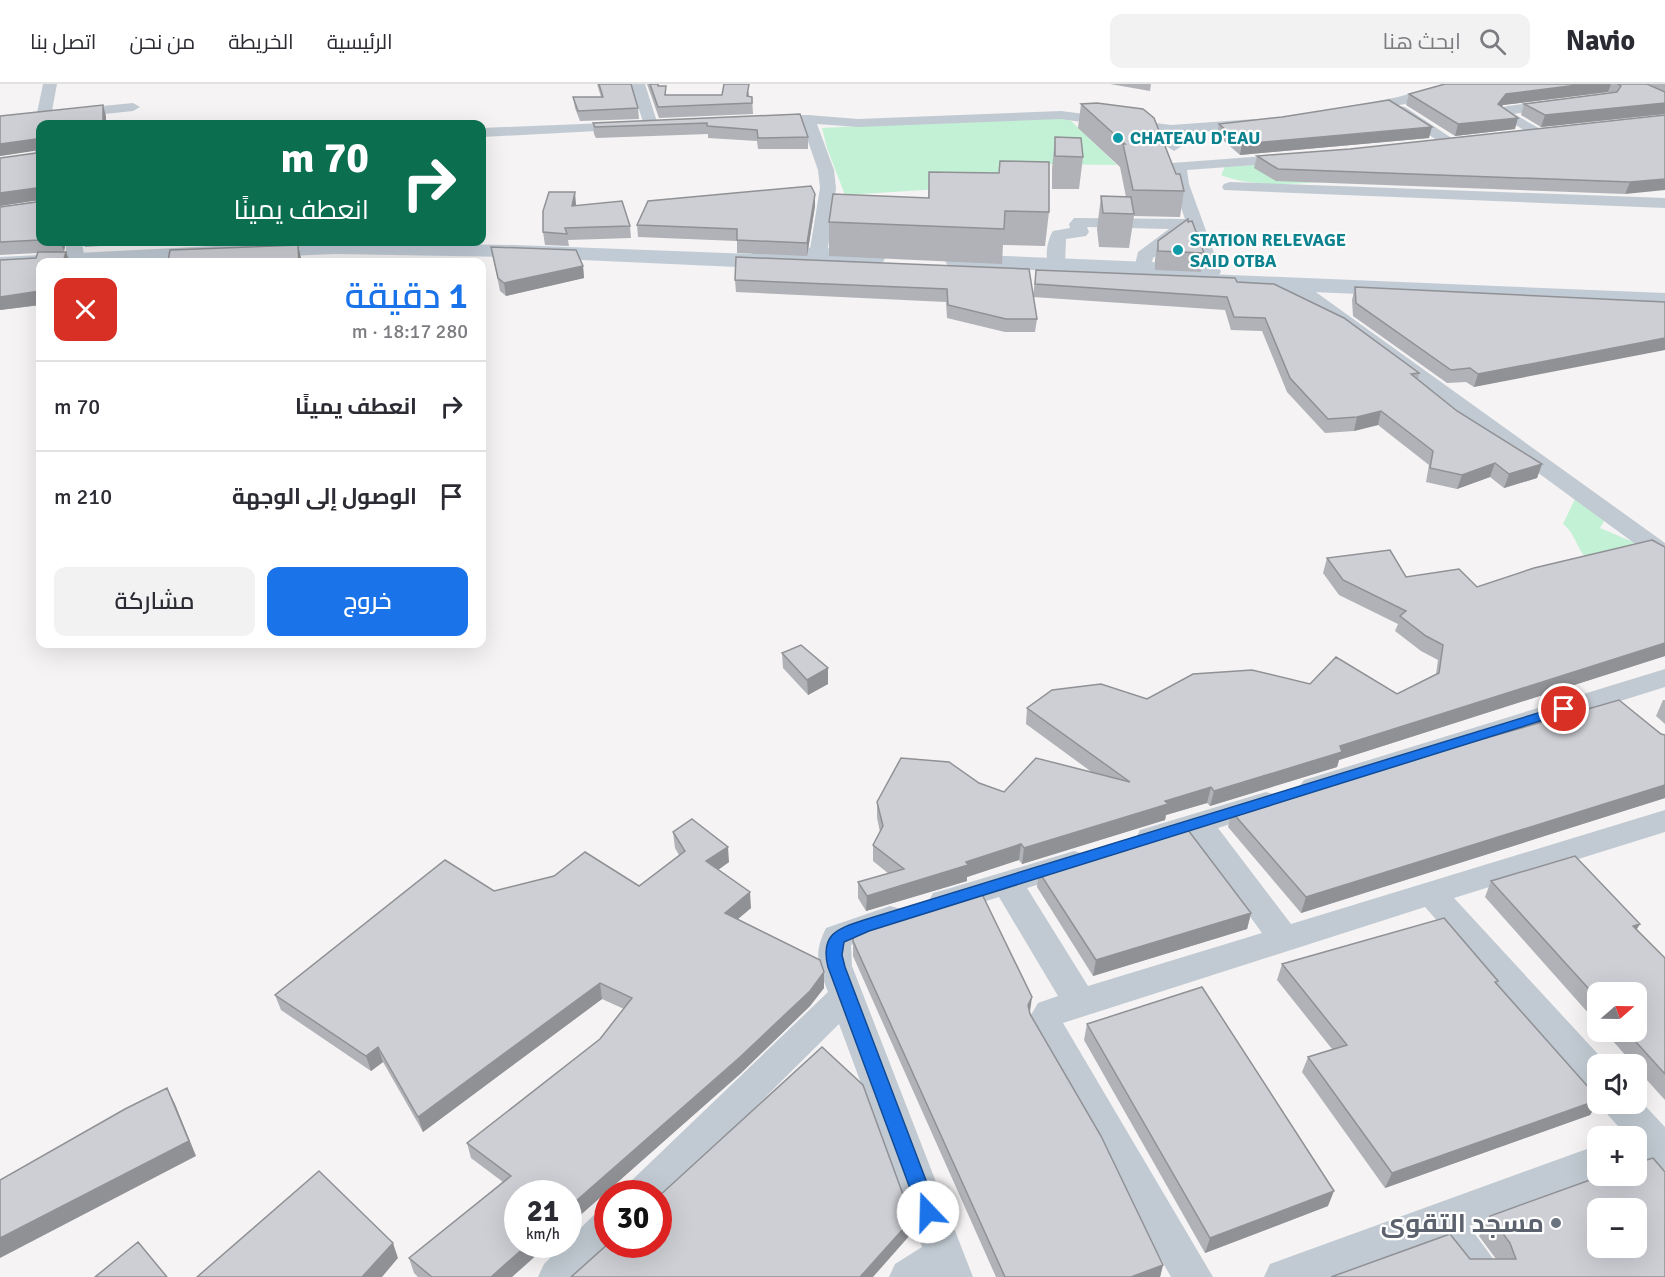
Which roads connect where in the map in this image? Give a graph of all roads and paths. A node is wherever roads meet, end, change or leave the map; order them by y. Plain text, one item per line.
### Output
1 (50, 84) edge
2 (638, 84) edge
3 (1459, 84) edge
4 (1575, 102) edge
5 (1389, 103) junction
6 (133, 107) dead end
7 (1340, 112) edge
8 (44, 116) junction
9 (808, 119) junction
10 (752, 120) edge
11 (0, 121) edge
12 (1271, 121) edge
13 (1171, 130) junction
14 (1560, 132) edge
15 (486, 133) edge
16 (1539, 134) junction
17 (1517, 136) edge
18 (1428, 146) edge
19 (1305, 158) edge
20 (1178, 166) junction
21 (1230, 187) dead end
22 (1665, 203) edge
23 (1191, 224) junction
24 (486, 243) edge
25 (150, 246) edge
26 (74, 248) edge
27 (818, 255) junction
28 (41, 258) edge
29 (130, 258) edge
30 (36, 260) edge
31 (28, 262) junction
32 (36, 262) edge
33 (0, 264) edge
34 (1056, 265) junction
35 (1143, 269) junction
36 (1212, 272) junction
37 (1292, 284) junction
38 (1665, 290) edge
39 (1665, 300) edge
40 (1665, 554) edge
41 (1665, 678) edge
42 (1609, 695) junction
43 (1633, 715) edge
44 (1665, 821) edge
45 (1198, 823) junction
46 (1007, 883) junction
47 (1431, 894) junction
48 (1284, 939) junction
49 (846, 996) junction
50 (1080, 1002) junction
51 (1587, 1066) edge
52 (1630, 1114) edge
53 (1655, 1144) edge
54 (1587, 1165) edge
55 (657, 1180) edge
56 (1441, 1219) junction
57 (594, 1242) edge
58 (949, 1266) edge
59 (558, 1277) edge
60 (909, 1277) edge
61 (1193, 1277) edge
62 (1284, 1277) edge
63 (1483, 1277) edge

1 - 8 street
2 - 15 street
3 - 5 street
4 - 16 street
5 - 7 street
5 - 18 street
6 - 8 street
8 - 11 street
9 - 10 street
9 - 13 street
9 - 27 street
12 - 13 street
13 - 20 street
14 - 16 street
16 - 17 street
19 - 20 street
20 - 23 street
21 - 22 street
23 - 34 street
23 - 35 street
23 - 36 street
24 - 27 main road
25 - 26 main road
26 - 28 main road
27 - 29 main road
30 - 31 main road
31 - 32 main road
31 - 33 main road
34 - 35 main road
34 - 37 main road
35 - 36 main road
36 - 38 main road
37 - 39 main road
37 - 40 street
41 - 42 street
42 - 43 street
42 - 45 street
44 - 47 street
45 - 46 street
45 - 48 street
46 - 49 street
46 - 50 street
47 - 48 street
47 - 51 street
48 - 50 street
49 - 55 street
49 - 58 street
50 - 61 street
52 - 53 street
54 - 56 street
56 - 62 street
56 - 63 street
57 - 59 street
58 - 60 street

